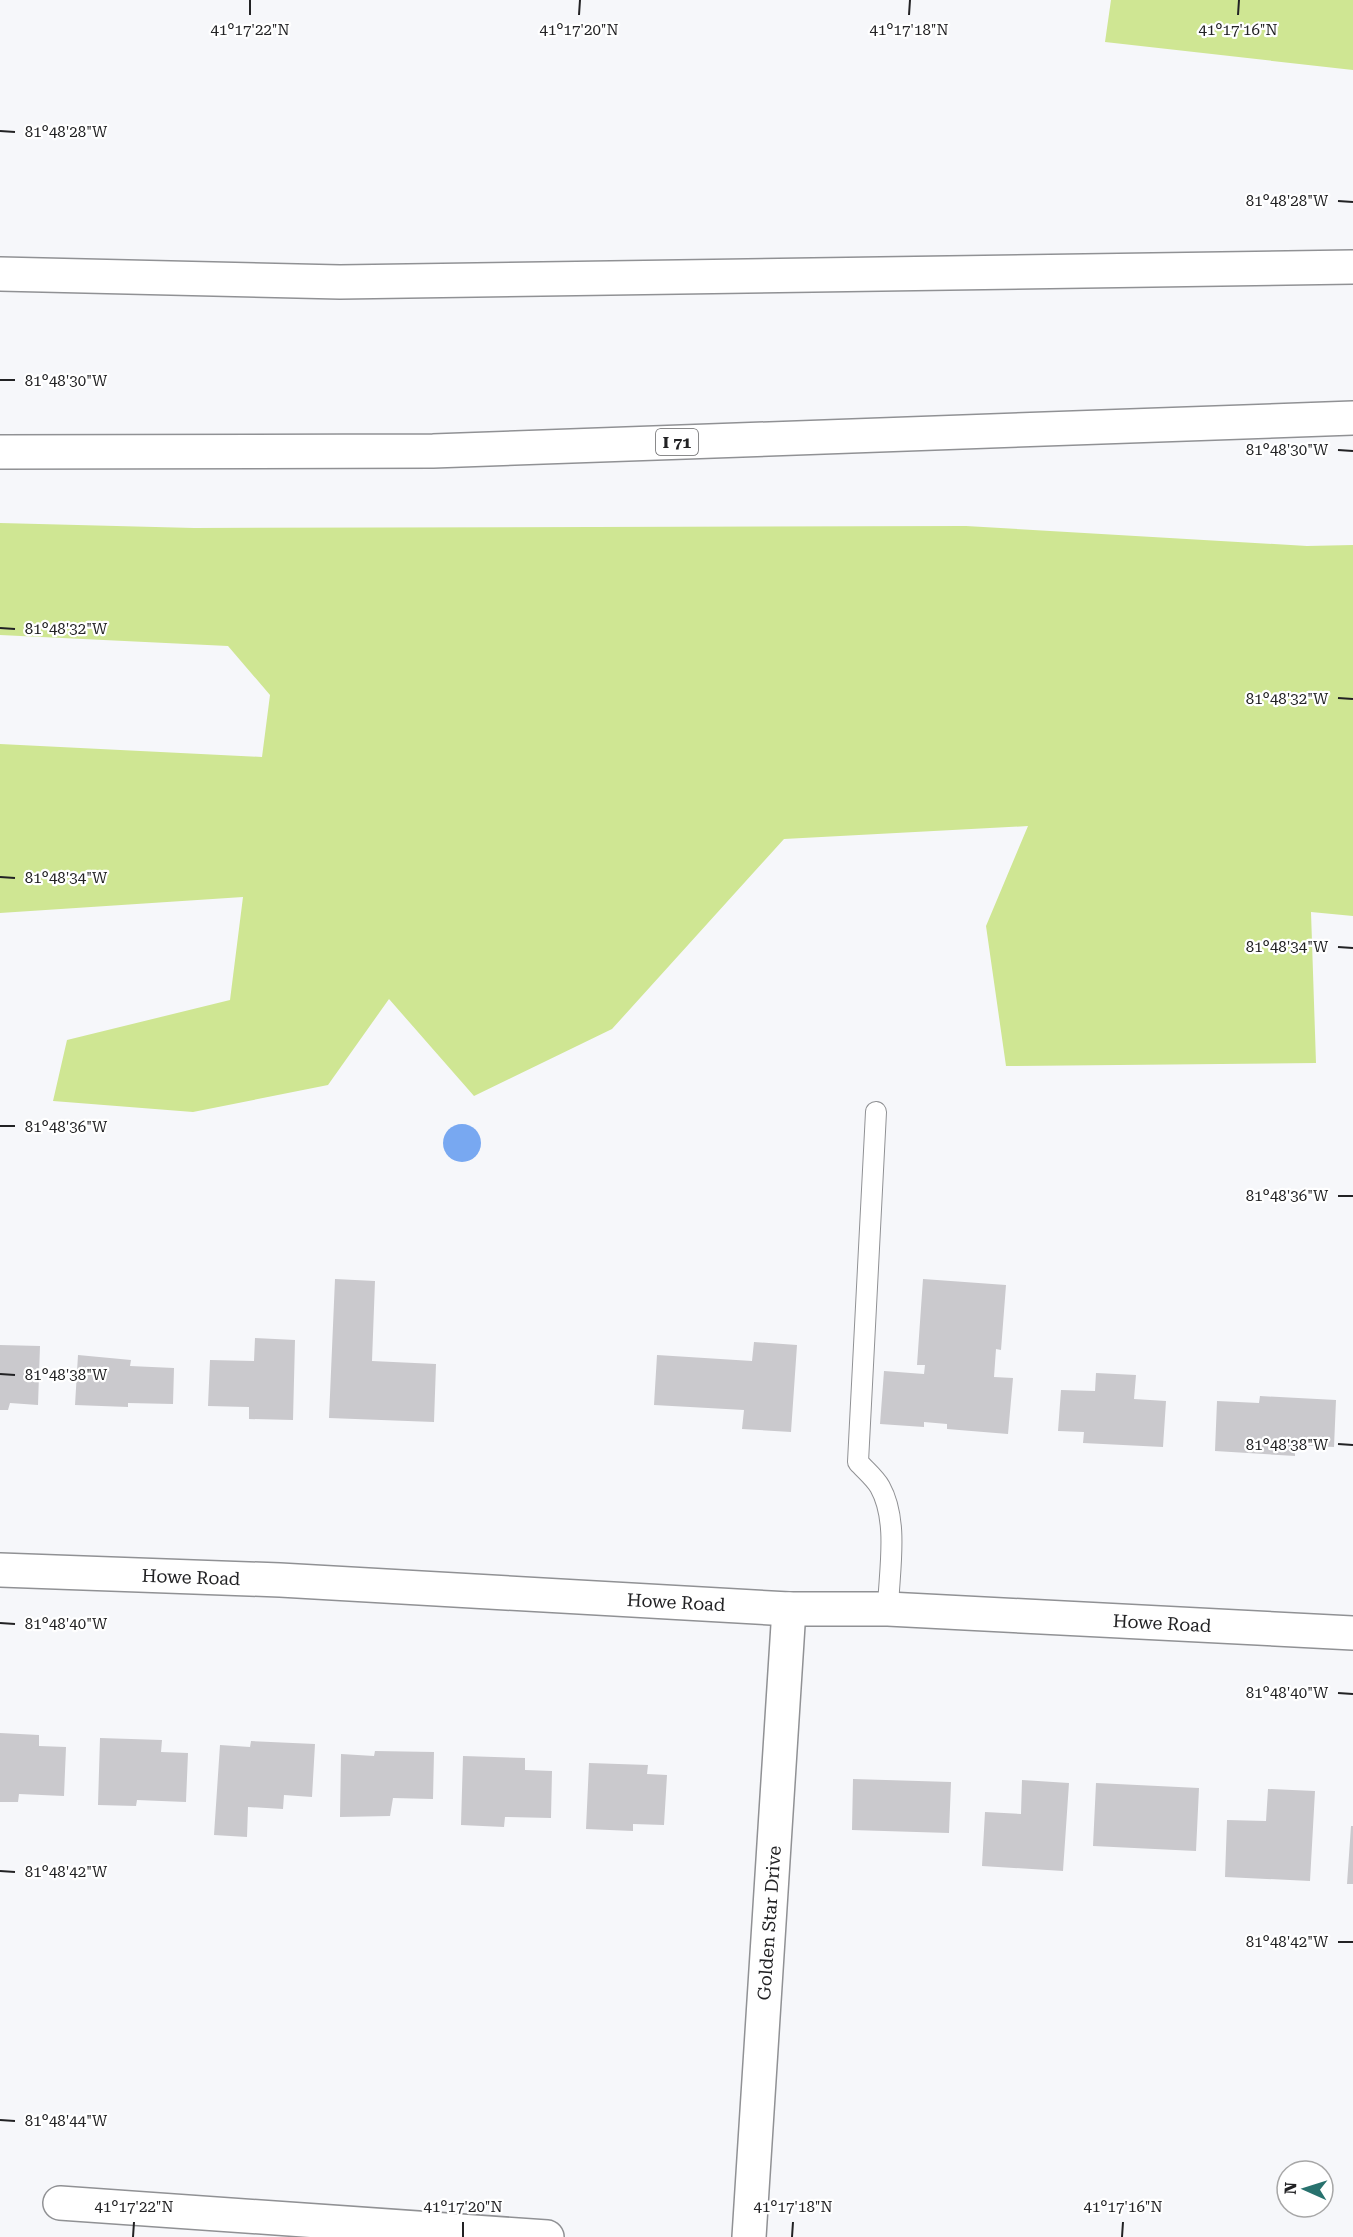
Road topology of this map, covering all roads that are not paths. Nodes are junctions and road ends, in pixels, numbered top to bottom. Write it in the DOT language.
graph roads {
  1 [pos="1353,267"];
  2 [pos="0,274"];
  3 [pos="1353,418"];
  4 [pos="0,452"];
  5 [pos="876,1112"];
  6 [pos="0,1570"];
  7 [pos="789,1609"];
  8 [pos="888,1609"];
  9 [pos="1353,1633"];
  10 [pos="60,2203"];
  11 [pos="547,2237"];
  12 [pos="749,2237"];
  1 -- 2 [label="main road"];
  3 -- 4 [label="main road, I 71"];
  5 -- 8 [label="lane"];
  6 -- 7 [label="main road, Howe Road"];
  7 -- 8 [label="main road, Howe Road"];
  7 -- 12 [label="main road, Golden Star Drive"];
  8 -- 9 [label="main road, Howe Road"];
  10 -- 11 [label="main road"];
}
